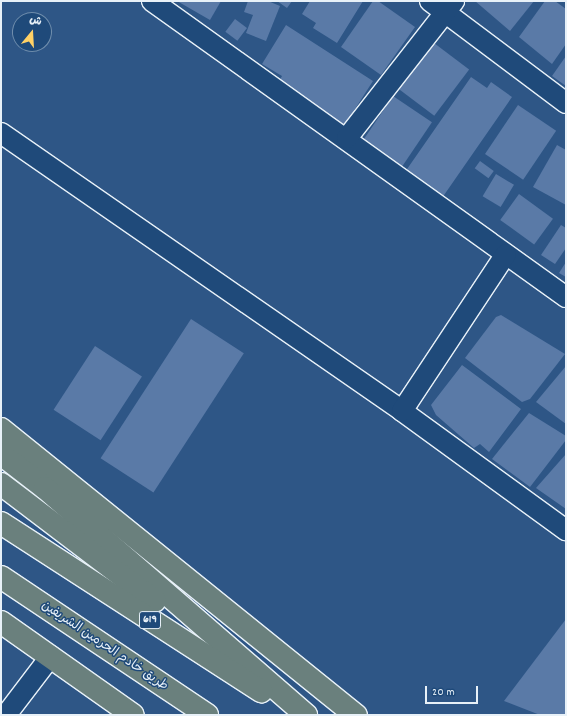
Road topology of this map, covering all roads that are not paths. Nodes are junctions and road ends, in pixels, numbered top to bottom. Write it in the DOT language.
graph roads {
  1 [pos="152,1"];
  2 [pos="443,5"];
  3 [pos="566,103"];
  4 [pos="1,133"];
  5 [pos="347,138"];
  6 [pos="506,254"];
  7 [pos="566,297"];
  8 [pos="402,411"];
  9 [pos="1,429"];
  10 [pos="1,454"];
  11 [pos="1,484"];
  12 [pos="1,523"];
  13 [pos="566,530"];
  14 [pos="1,578"];
  15 [pos="1,622"];
  16 [pos="51,656"];
  17 [pos="134,668"];
  18 [pos="6,715"];
  19 [pos="133,715"];
  20 [pos="186,715"];
  21 [pos="207,715"];
  22 [pos="300,715"];
  23 [pos="305,715"];
  24 [pos="356,715"];
  1 -- 5 [label="street"];
  2 -- 3 [label="street"];
  2 -- 5 [label="street"];
  4 -- 8 [label="street"];
  5 -- 6 [label="street"];
  6 -- 7 [label="street"];
  6 -- 8 [label="street"];
  8 -- 13 [label="street"];
  9 -- 24 [label="main road"];
  10 -- 23 [label="main road"];
  11 -- 23 [label="main road"];
  12 -- 22 [label="main road, 619"];
  14 -- 17 [label="main road, طريق خادم الحرمين الشريفين"];
  15 -- 16 [label="main road"];
  16 -- 18 [label="street"];
  16 -- 19 [label="main road"];
  17 -- 20 [label="main road"];
  17 -- 21 [label="main road, طريق خادم الحرمين الشريفين"];
}
